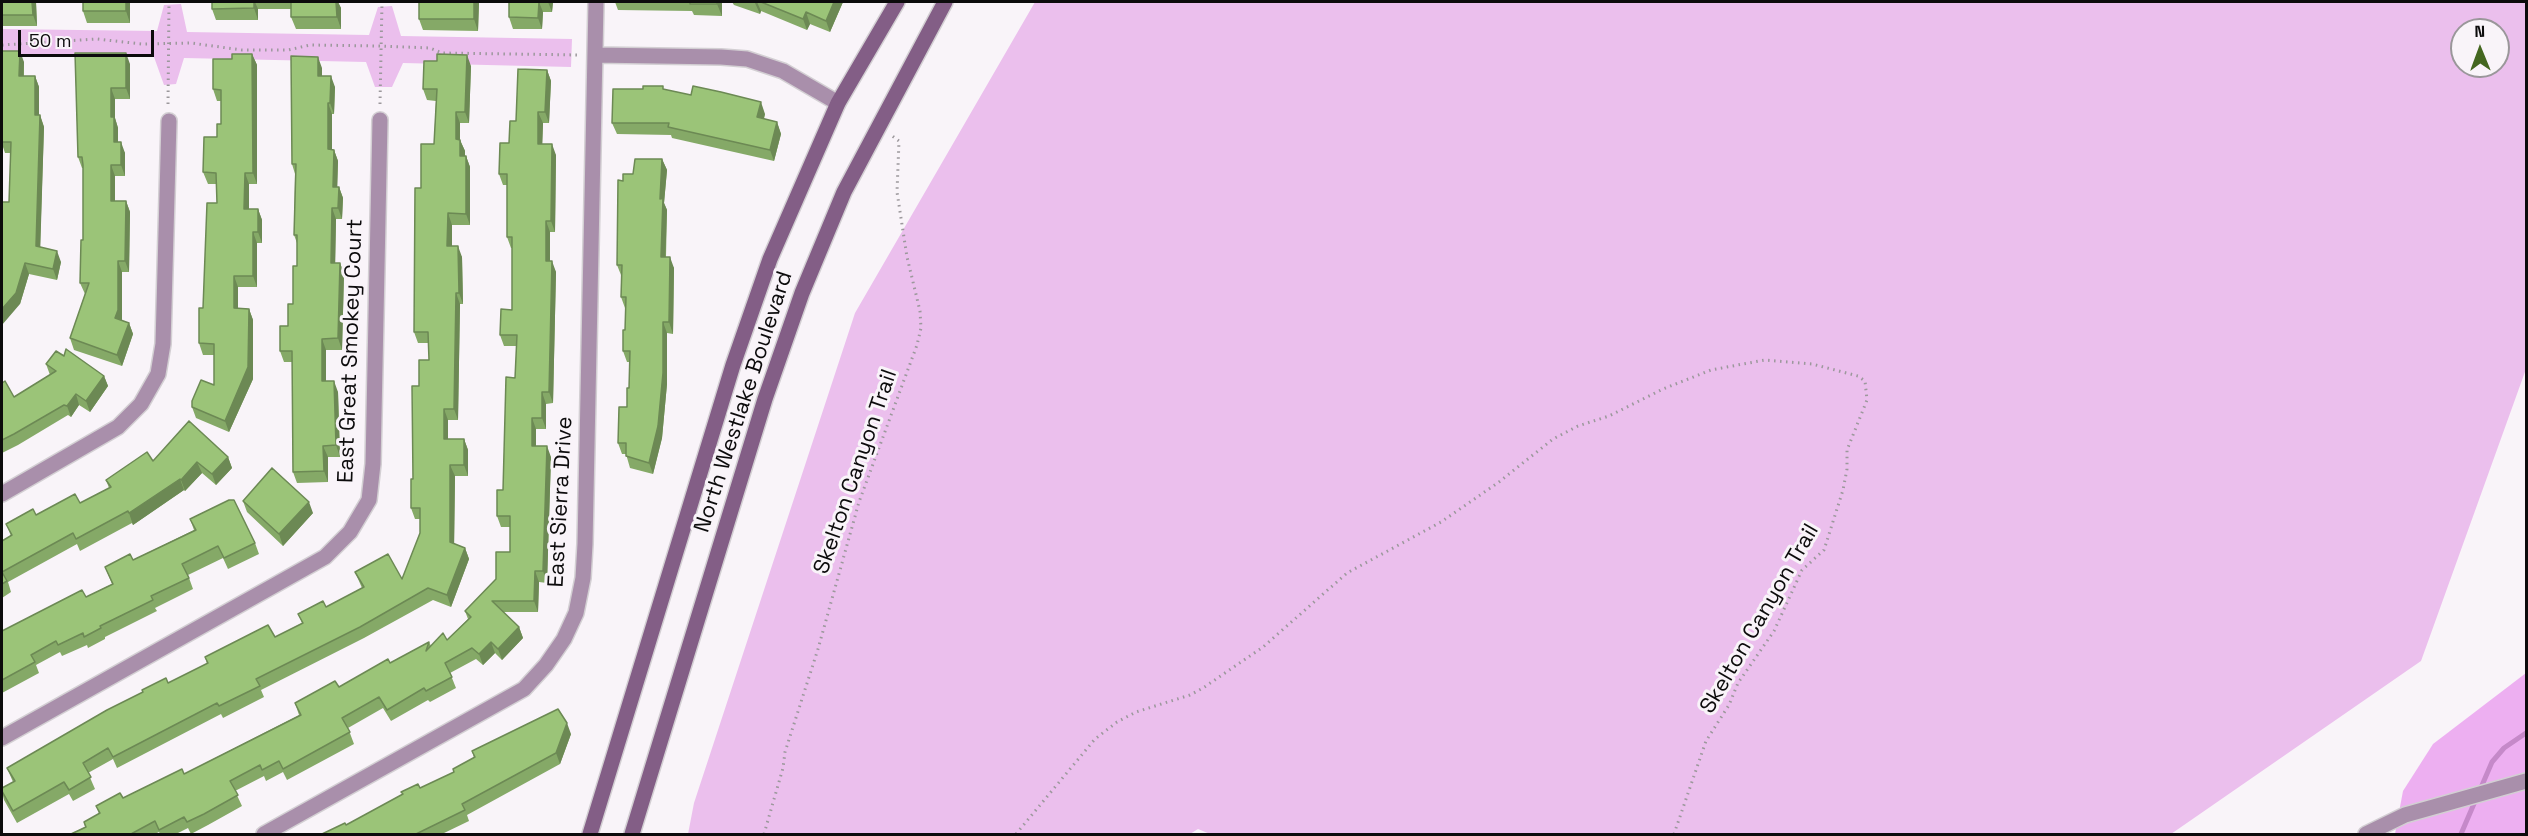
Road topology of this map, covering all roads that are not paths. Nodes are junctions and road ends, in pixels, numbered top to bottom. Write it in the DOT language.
graph roads {
  1 [pos="596,2"];
  2 [pos="897,2"];
  3 [pos="945,2"];
  4 [pos="595,55"];
  5 [pos="837,103"];
  6 [pos="380,120"];
  7 [pos="169,121"];
  8 [pos="2,494"];
  9 [pos="2,738"];
  10 [pos="2526,781"];
  11 [pos="264,834"];
  12 [pos="590,834"];
  13 [pos="632,834"];
  14 [pos="2366,834"];
  1 -- 4 [label="street, East Sierra Drive"];
  2 -- 5 [label="main road, North Westlake Boulevard"];
  3 -- 13 [label="main road, North Westlake Boulevard"];
  4 -- 5 [label="street"];
  4 -- 11 [label="street, East Sierra Drive"];
  5 -- 12 [label="main road, North Westlake Boulevard"];
  6 -- 9 [label="street, East Great Smokey Court"];
  7 -- 8 [label="street"];
  10 -- 14 [label="street"];
}
